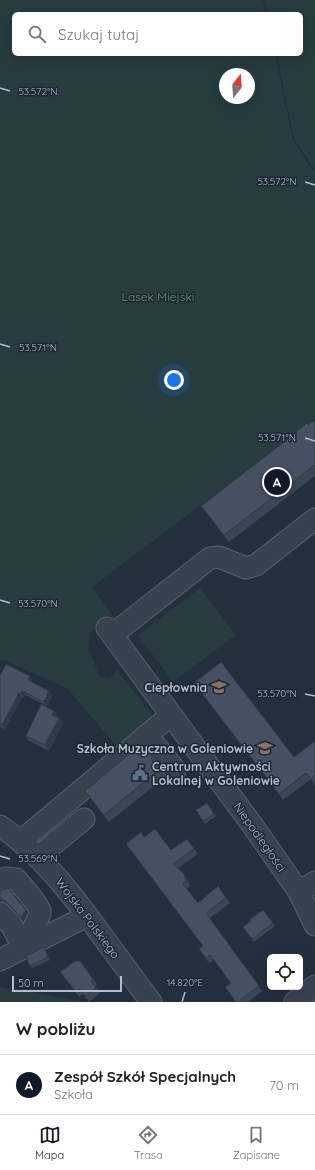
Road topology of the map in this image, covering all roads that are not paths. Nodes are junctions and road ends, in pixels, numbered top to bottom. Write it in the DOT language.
graph roads {
  1 [pos="315,520"];
  2 [pos="171,715"];
  3 [pos="147,735"];
  4 [pos="175,770"];
  5 [pos="84,819"];
  6 [pos="0,826"];
  7 [pos="21,841"];
  8 [pos="38,857"];
  9 [pos="307,887"];
  10 [pos="14,904"];
  11 [pos="87,916"];
  12 [pos="315,925"];
  13 [pos="30,945"];
  14 [pos="0,960"];
  15 [pos="315,986"];
  16 [pos="151,1002"];
  17 [pos="295,1002"];
  1 -- 2 [label="street, Niepodległości"];
  2 -- 3 [label="street"];
  2 -- 9 [label="street, Niepodległości"];
  3 -- 4 [label="street"];
  3 -- 7 [label="street"];
  5 -- 8 [label="street"];
  6 -- 7 [label="street, Wojska Polskiego"];
  7 -- 8 [label="street, Wojska Polskiego"];
  8 -- 11 [label="street, Wojska Polskiego"];
  9 -- 12 [label="street, Niepodległości"];
  10 -- 13 [label="street"];
  10 -- 13 [label="street"];
  11 -- 13 [label="street"];
  11 -- 16 [label="street, Wojska Polskiego"];
  13 -- 14 [label="street"];
  15 -- 17 [label="street"];
}
